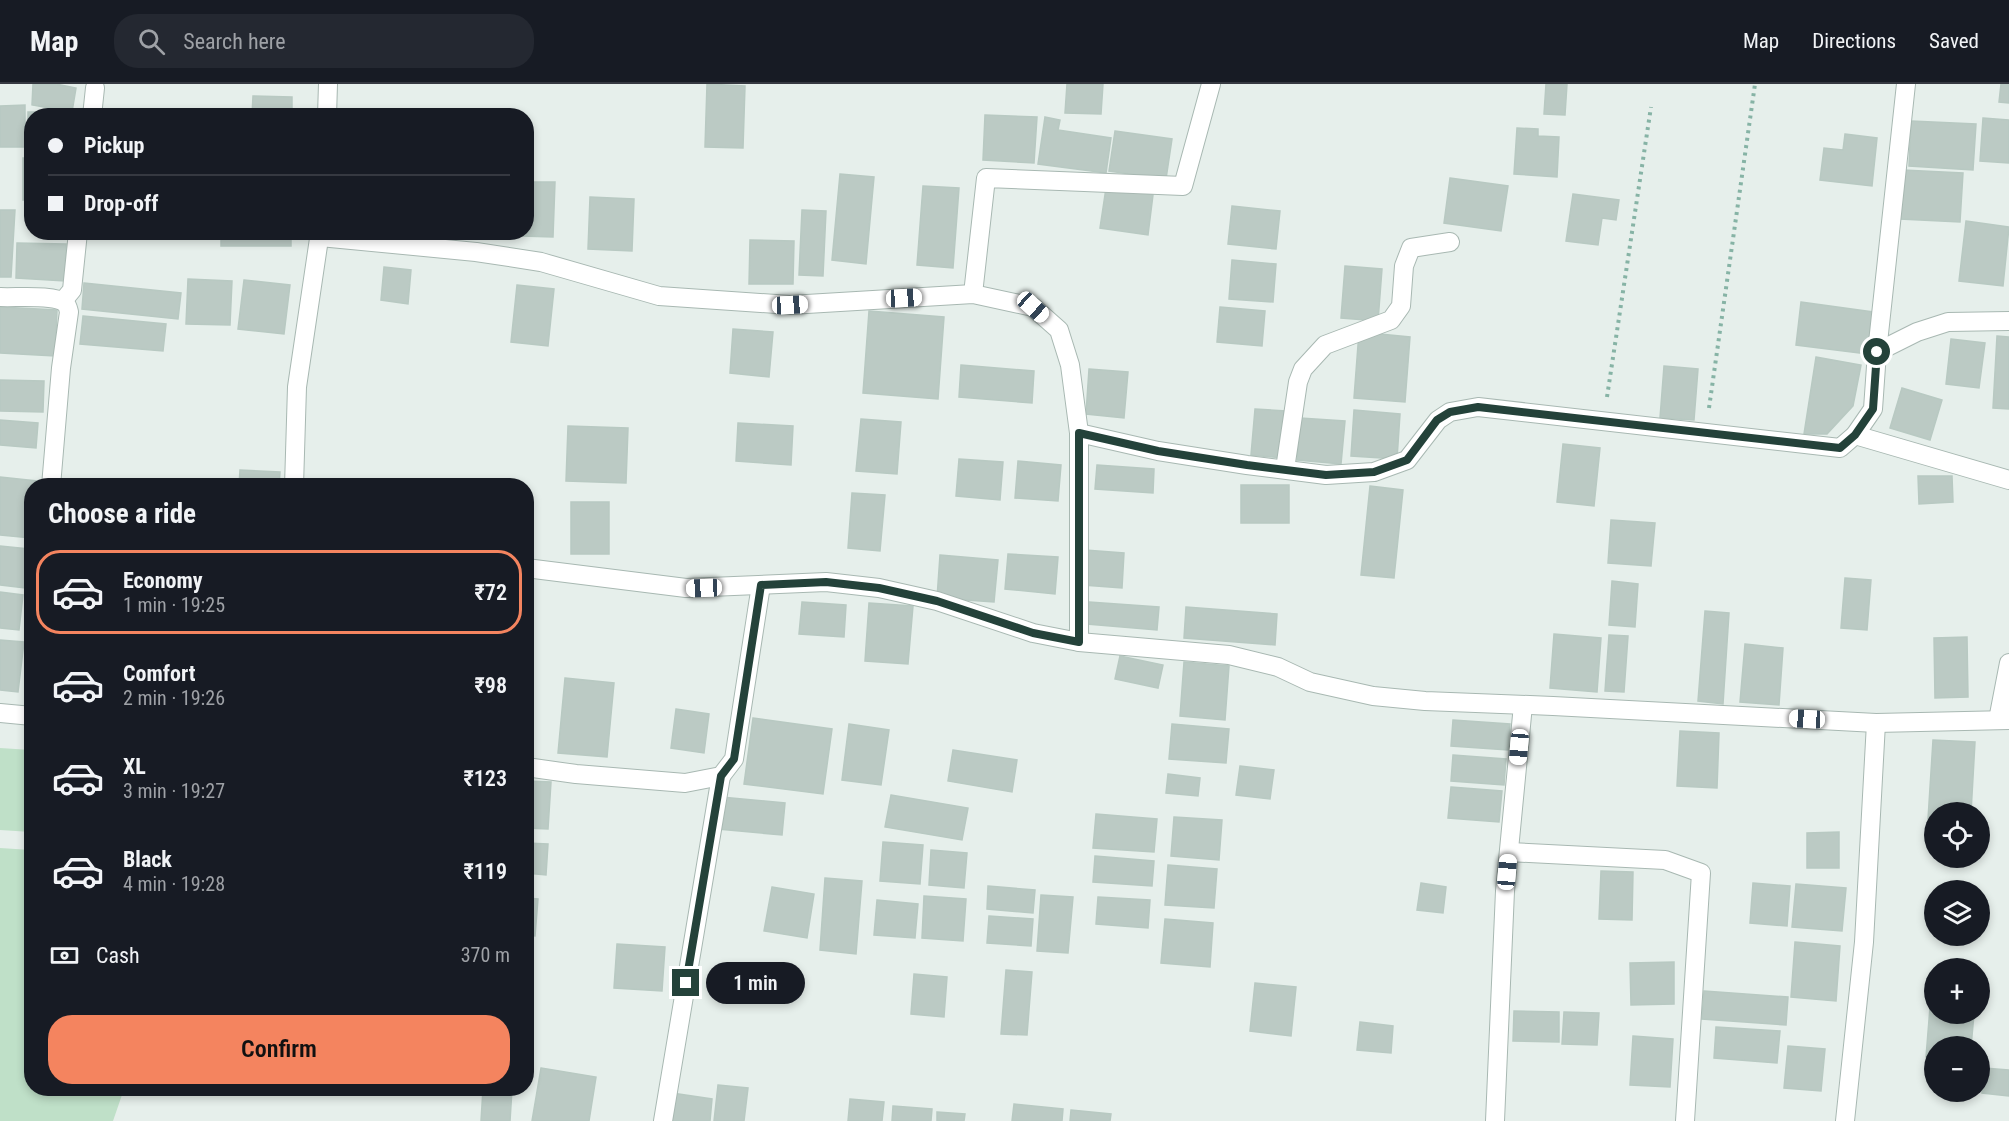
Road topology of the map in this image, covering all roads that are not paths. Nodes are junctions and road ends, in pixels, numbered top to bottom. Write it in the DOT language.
graph roads {
  1 [pos="328,84"];
  2 [pos="1211,84"];
  3 [pos="1906,84"];
  4 [pos="95,88"];
  5 [pos="93,108"];
  6 [pos="327,108"];
  7 [pos="77,240"];
  8 [pos="319,240"];
  9 [pos="366,240"];
  10 [pos="1450,242"];
  11 [pos="973,294"];
  12 [pos="0,297"];
  13 [pos="63,301"];
  14 [pos="2009,321"];
  15 [pos="1877,352"];
  16 [pos="1079,433"];
  17 [pos="1855,435"];
  18 [pos="1285,469"];
  19 [pos="52,478"];
  20 [pos="294,478"];
  21 [pos="2009,480"];
  22 [pos="534,569"];
  23 [pos="761,585"];
  24 [pos="1079,642"];
  25 [pos="2009,663"];
  26 [pos="1523,705"];
  27 [pos="0,713"];
  28 [pos="24,715"];
  29 [pos="2003,720"];
  30 [pos="1876,723"];
  31 [pos="534,768"];
  32 [pos="721,776"];
  33 [pos="1509,852"];
  34 [pos="663,1121"];
  35 [pos="1495,1121"];
  36 [pos="1685,1121"];
  37 [pos="1845,1121"];
  1 -- 6 [label="street"];
  2 -- 11 [label="street"];
  3 -- 15 [label="street"];
  4 -- 5 [label="street"];
  7 -- 13 [label="street"];
  8 -- 20 [label="street"];
  9 -- 11 [label="street"];
  10 -- 18 [label="street"];
  11 -- 16 [label="street"];
  12 -- 13 [label="street"];
  13 -- 19 [label="street"];
  14 -- 15 [label="street"];
  15 -- 17 [label="street"];
  16 -- 18 [label="street"];
  16 -- 24 [label="street"];
  17 -- 18 [label="street"];
  17 -- 21 [label="street"];
  22 -- 23 [label="street"];
  23 -- 24 [label="street"];
  23 -- 32 [label="street"];
  24 -- 26 [label="street"];
  25 -- 29 [label="street"];
  26 -- 30 [label="street"];
  26 -- 33 [label="street"];
  27 -- 28 [label="street"];
  29 -- 30 [label="street"];
  30 -- 37 [label="street"];
  31 -- 32 [label="street"];
  32 -- 34 [label="street"];
  33 -- 35 [label="street"];
  33 -- 36 [label="street"];
}
